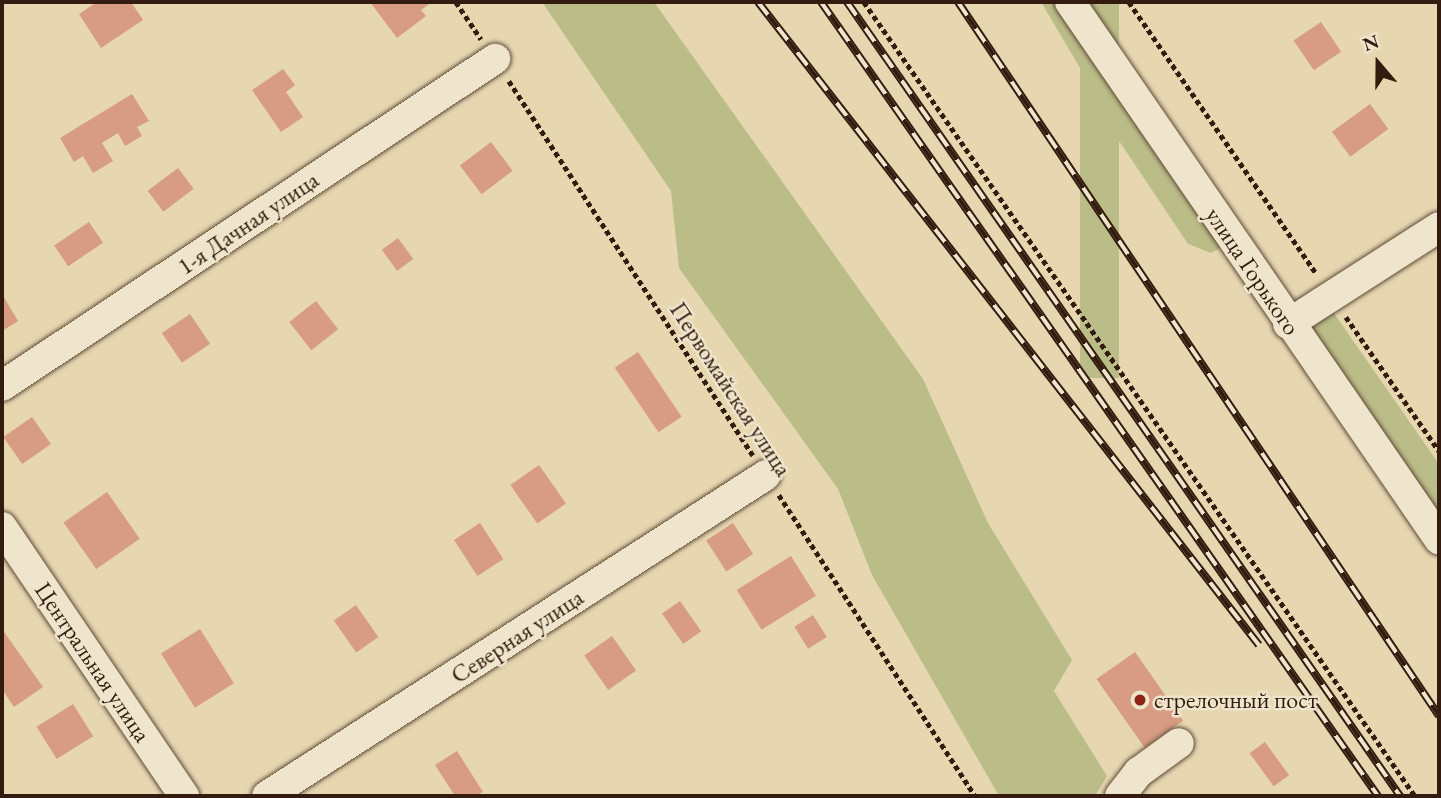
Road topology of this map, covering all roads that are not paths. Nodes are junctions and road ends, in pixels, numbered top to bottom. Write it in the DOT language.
graph roads {
  1 [pos="1070,2"];
  2 [pos="495,59"];
  3 [pos="1439,227"];
  4 [pos="1288,324"];
  5 [pos="2,386"];
  6 [pos="766,475"];
  7 [pos="2,527"];
  8 [pos="1439,539"];
  9 [pos="1179,743"];
  10 [pos="184,796"];
  11 [pos="267,796"];
  12 [pos="1120,796"];
  1 -- 4 [label="street, улица Горького"];
  2 -- 5 [label="street, 1-я Дачная улица"];
  3 -- 4 [label="street"];
  4 -- 8 [label="street, улица Горького"];
  6 -- 11 [label="street, Северная улица"];
  7 -- 10 [label="street, Центральная улица"];
  9 -- 12 [label="street"];
}
